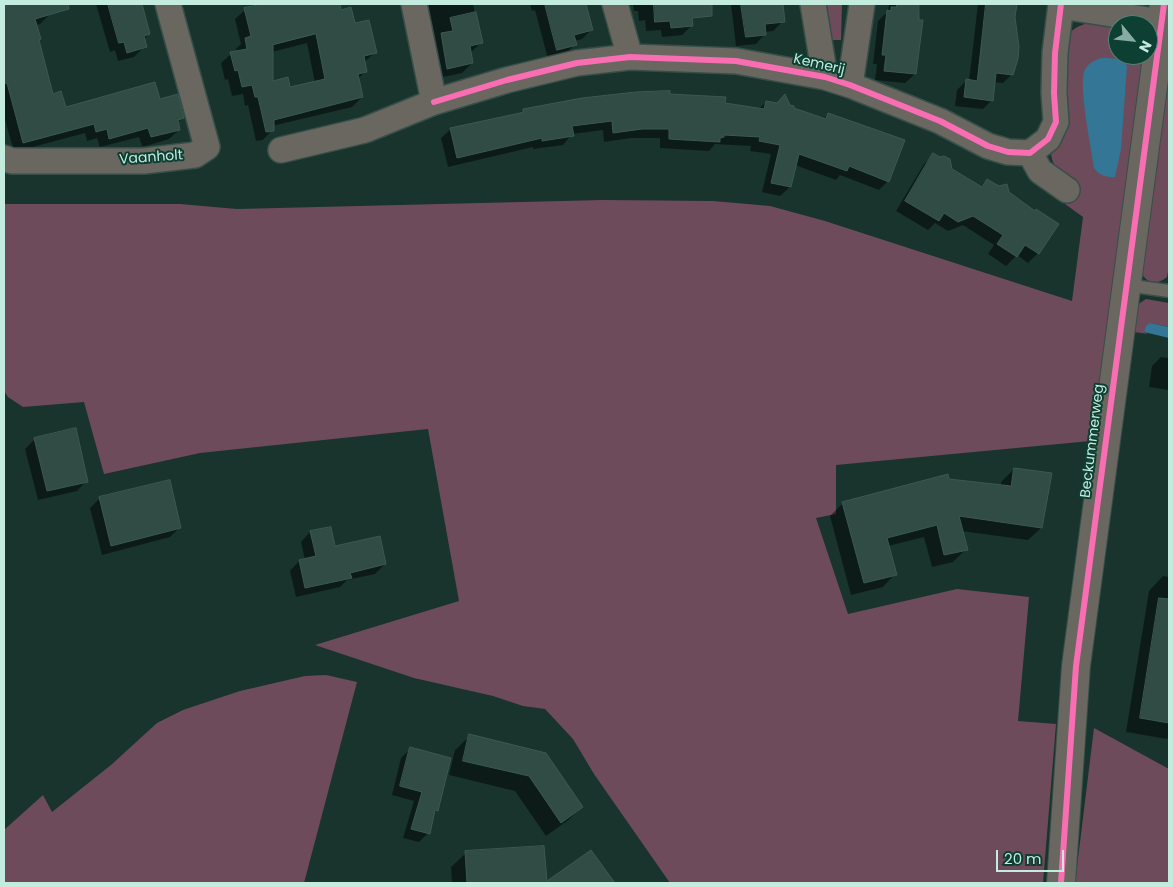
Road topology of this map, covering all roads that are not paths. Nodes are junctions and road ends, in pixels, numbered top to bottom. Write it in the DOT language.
graph roads {
  1 [pos="168,4"];
  2 [pos="414,4"];
  3 [pos="615,4"];
  4 [pos="813,4"];
  5 [pos="862,4"];
  6 [pos="1061,5"];
  7 [pos="1165,16"];
  8 [pos="630,57"];
  9 [pos="825,77"];
  10 [pos="850,85"];
  11 [pos="434,102"];
  12 [pos="281,150"];
  13 [pos="1030,153"];
  14 [pos="4,158"];
  15 [pos="1067,190"];
  16 [pos="1126,285"];
  17 [pos="1169,291"];
  18 [pos="1061,883"];
  1 -- 14 [label="street, Vaanholt"];
  2 -- 11 [label="street"];
  3 -- 8 [label="street"];
  4 -- 9 [label="street"];
  5 -- 10 [label="street"];
  6 -- 7 [label="street"];
  6 -- 13 [label="street"];
  7 -- 16 [label="street, Beckummerweg"];
  8 -- 9 [label="street, Kemerij"];
  8 -- 11 [label="street, Kemerij"];
  9 -- 10 [label="street, Kemerij"];
  10 -- 13 [label="street, Kemerij"];
  11 -- 12 [label="street"];
  13 -- 15 [label="street"];
  16 -- 17 [label="lane"];
  16 -- 18 [label="street, Beckummerweg"];
}
